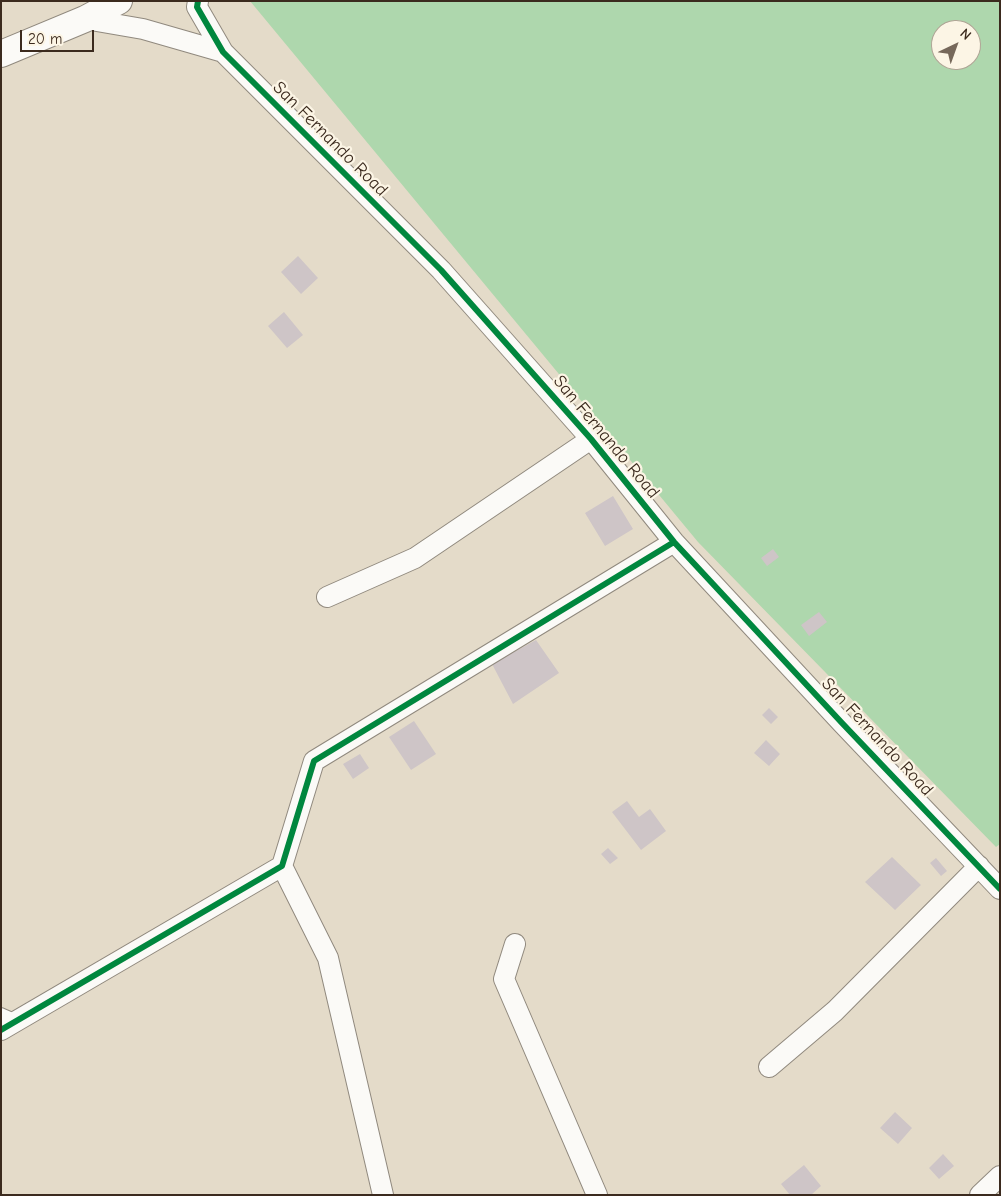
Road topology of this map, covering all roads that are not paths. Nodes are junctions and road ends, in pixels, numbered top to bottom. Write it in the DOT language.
graph roads {
  1 [pos="119,1"];
  2 [pos="198,1"];
  3 [pos="85,19"];
  4 [pos="223,52"];
  5 [pos="1,54"];
  6 [pos="591,439"];
  7 [pos="674,542"];
  8 [pos="327,597"];
  9 [pos="282,866"];
  10 [pos="979,866"];
  11 [pos="1000,889"];
  12 [pos="515,944"];
  13 [pos="7,1021"];
  14 [pos="768,1067"];
  15 [pos="1000,1176"];
  16 [pos="383,1195"];
  17 [pos="597,1195"];
  18 [pos="980,1195"];
  1 -- 3 [label="street"];
  2 -- 4 [label="street, San Fernando Road"];
  3 -- 4 [label="street"];
  3 -- 5 [label="street"];
  4 -- 6 [label="street, San Fernando Road"];
  6 -- 7 [label="street, San Fernando Road"];
  6 -- 8 [label="street"];
  7 -- 9 [label="street"];
  7 -- 10 [label="street, San Fernando Road"];
  9 -- 13 [label="street"];
  9 -- 16 [label="street"];
  10 -- 11 [label="street, San Fernando Road"];
  10 -- 14 [label="street"];
  12 -- 17 [label="street"];
  15 -- 18 [label="street"];
}
